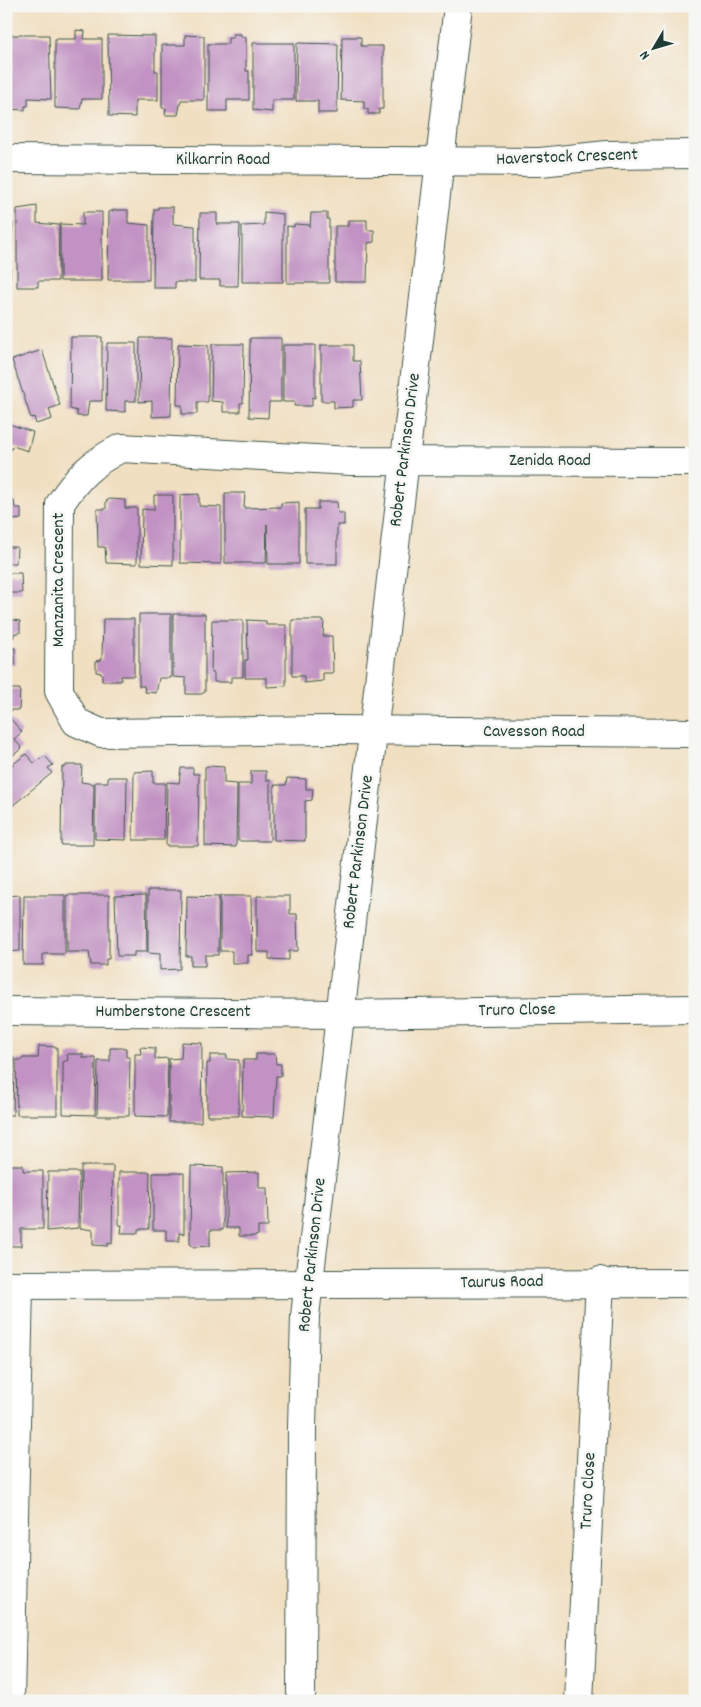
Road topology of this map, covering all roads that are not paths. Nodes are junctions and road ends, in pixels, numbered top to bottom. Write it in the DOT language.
graph roads {
  1 [pos="458,6"];
  2 [pos="695,154"];
  3 [pos="6,159"];
  4 [pos="440,162"];
  5 [pos="405,461"];
  6 [pos="695,462"];
  7 [pos="373,730"];
  8 [pos="695,733"];
  9 [pos="695,1009"];
  10 [pos="6,1011"];
  11 [pos="340,1014"];
  12 [pos="600,1281"];
  13 [pos="309,1282"];
  14 [pos="695,1283"];
  15 [pos="12,1285"];
  16 [pos="10,1701"];
  17 [pos="301,1701"];
  18 [pos="579,1701"];
  1 -- 4 [label="street, Robert Parkinson Drive"];
  2 -- 4 [label="street, Haverstock Crescent"];
  3 -- 4 [label="street, Kilkarrin Road"];
  4 -- 5 [label="street, Robert Parkinson Drive"];
  5 -- 6 [label="street, Zenida Road"];
  5 -- 7 [label="street, Robert Parkinson Drive"];
  5 -- 7 [label="street, Manzanita Crescent"];
  7 -- 8 [label="street, Cavesson Road"];
  7 -- 11 [label="street, Robert Parkinson Drive"];
  9 -- 11 [label="street, Truro Close"];
  10 -- 11 [label="street, Humberstone Crescent"];
  11 -- 13 [label="street, Robert Parkinson Drive"];
  12 -- 13 [label="street, Taurus Road"];
  12 -- 14 [label="street, Taurus Road"];
  12 -- 18 [label="street, Truro Close"];
  13 -- 15 [label="street"];
  13 -- 17 [label="street, Robert Parkinson Drive"];
  15 -- 16 [label="street"];
}
